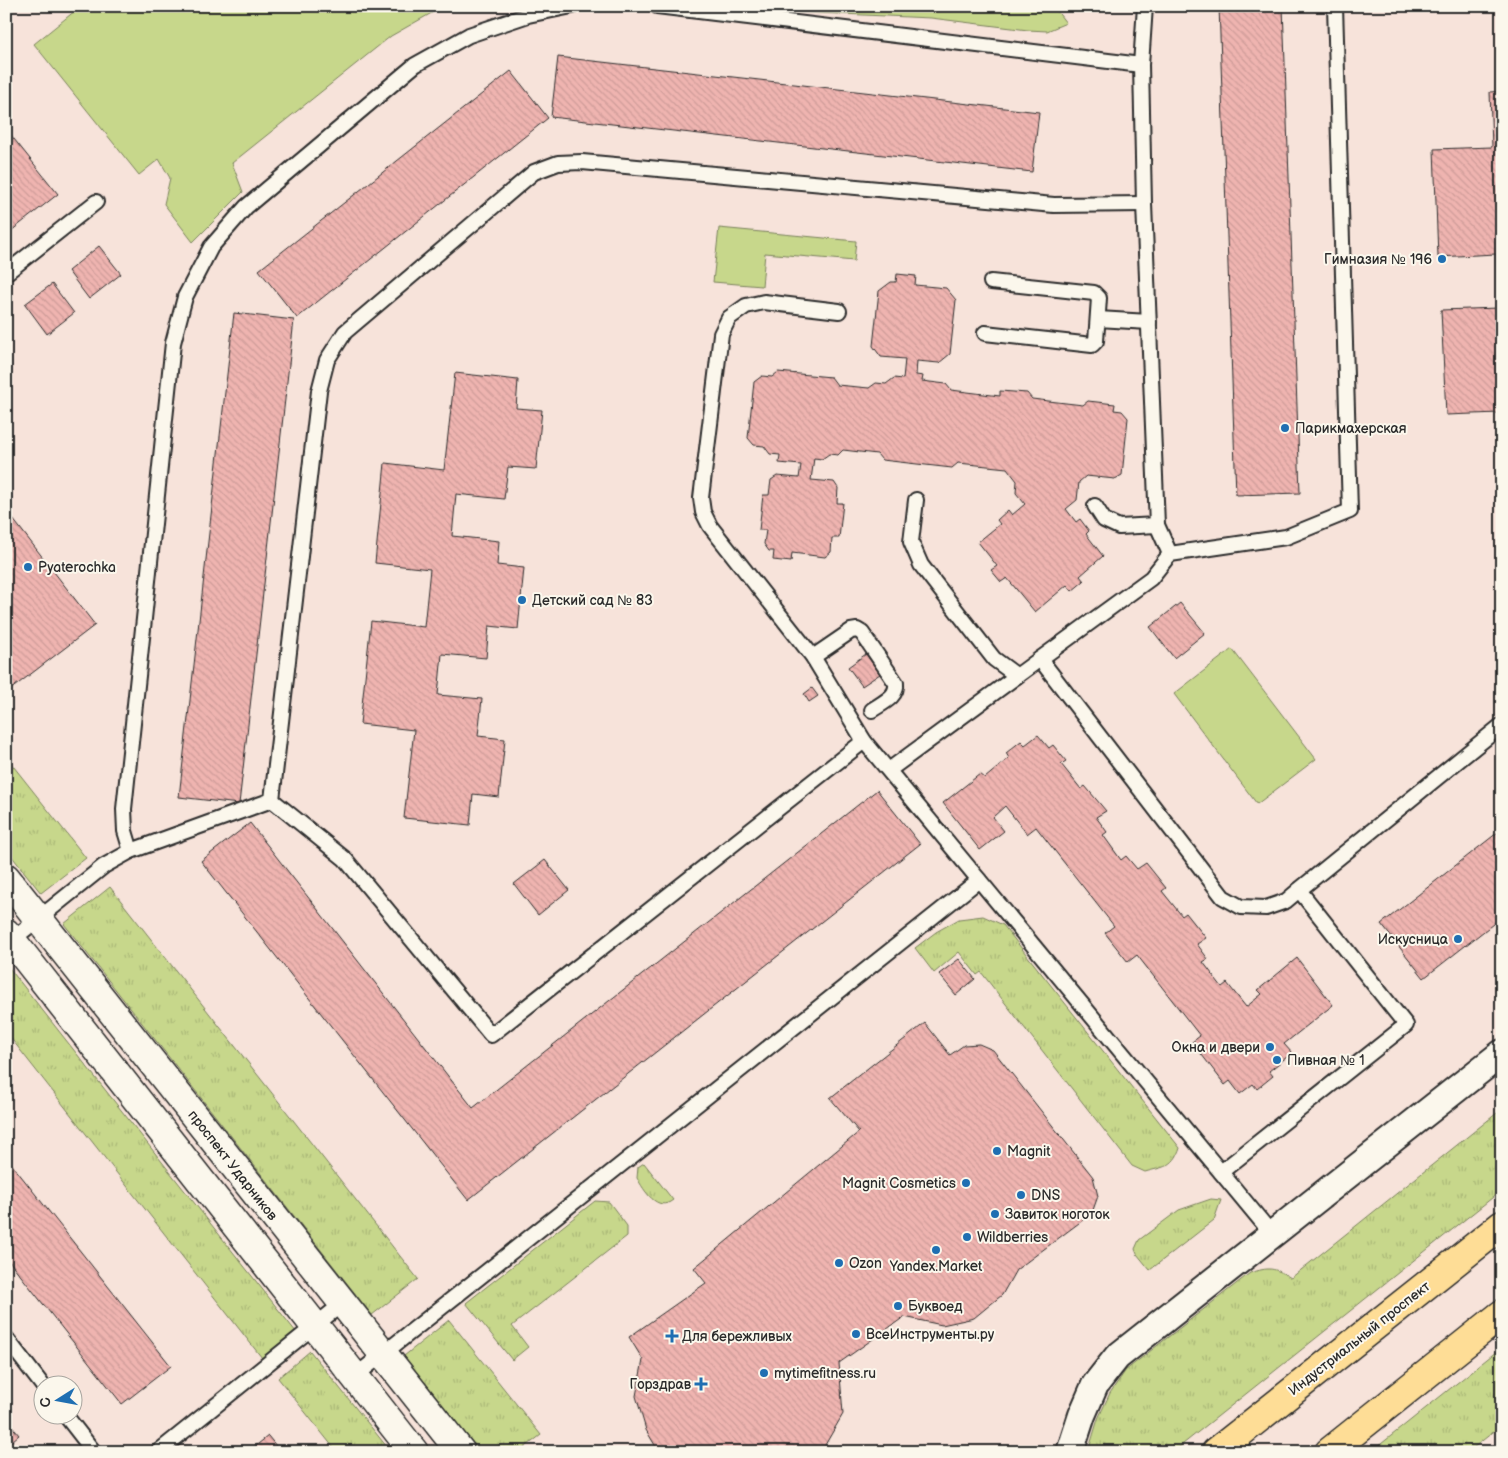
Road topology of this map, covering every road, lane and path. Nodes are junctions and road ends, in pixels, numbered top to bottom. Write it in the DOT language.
graph roads {
  1 [pos="572,6"];
  2 [pos="657,6"];
  3 [pos="1145,6"];
  4 [pos="1335,6"];
  5 [pos="1141,65"];
  6 [pos="96,202"];
  7 [pos="1144,204"];
  8 [pos="6,273"];
  9 [pos="991,282"];
  10 [pos="840,311"];
  11 [pos="1098,319"];
  12 [pos="1149,322"];
  13 [pos="985,333"];
  14 [pos="916,500"];
  15 [pos="1095,506"];
  16 [pos="1157,525"];
  17 [pos="1170,554"];
  18 [pos="813,657"];
  19 [pos="1040,659"];
  20 [pos="1017,676"];
  21 [pos="872,710"];
  22 [pos="1502,725"];
  23 [pos="864,741"];
  24 [pos="889,770"];
  25 [pos="272,800"];
  26 [pos="132,851"];
  27 [pos="6,878"];
  28 [pos="979,880"];
  29 [pos="1299,890"];
  30 [pos="38,918"];
  31 [pos="9,936"];
  32 [pos="1502,1053"];
  33 [pos="1221,1172"];
  34 [pos="1502,1225"];
  35 [pos="1272,1234"];
  36 [pos="343,1303"];
  37 [pos="1502,1314"];
  38 [pos="315,1326"];
  39 [pos="6,1338"];
  40 [pos="383,1353"];
  41 [pos="35,1376"];
  42 [pos="354,1376"];
  43 [pos="74,1426"];
  44 [pos="94,1452"];
  45 [pos="158,1452"];
  46 [pos="414,1452"];
  47 [pos="461,1452"];
  48 [pos="1070,1452"];
  49 [pos="1216,1452"];
  50 [pos="1329,1452"];
  1 -- 26 [label="lane"];
  2 -- 5 [label="lane"];
  3 -- 5 [label="lane"];
  4 -- 17 [label="lane"];
  5 -- 7 [label="lane"];
  6 -- 8 [label="lane"];
  7 -- 12 [label="lane"];
  7 -- 25 [label="lane"];
  9 -- 11 [label="lane"];
  10 -- 18 [label="lane"];
  11 -- 12 [label="lane"];
  11 -- 13 [label="lane"];
  12 -- 16 [label="lane"];
  14 -- 20 [label="lane"];
  15 -- 16 [label="lane"];
  16 -- 17 [label="lane"];
  17 -- 19 [label="lane"];
  18 -- 21 [label="lane"];
  18 -- 23 [label="lane"];
  19 -- 20 [label="lane"];
  19 -- 29 [label="lane"];
  20 -- 24 [label="lane"];
  22 -- 29 [label="lane"];
  23 -- 24 [label="lane"];
  23 -- 25 [label="lane"];
  24 -- 28 [label="lane"];
  25 -- 26 [label="lane"];
  26 -- 30 [label="lane"];
  27 -- 30 [label="street, проспект Ударников"];
  28 -- 33 [label="lane"];
  28 -- 40 [label="lane"];
  29 -- 33 [label="lane"];
  30 -- 31 [label="lane"];
  30 -- 36 [label="street, проспект Ударников"];
  31 -- 38 [label="street"];
  32 -- 35 [label="street"];
  33 -- 35 [label="lane"];
  34 -- 49 [label="main road, Индустриальный проспект"];
  35 -- 48 [label="street"];
  36 -- 38 [label="lane"];
  36 -- 40 [label="street, проспект Ударников"];
  37 -- 50 [label="main road"];
  38 -- 42 [label="street"];
  38 -- 45 [label="lane"];
  39 -- 41 [label="lane"];
  40 -- 42 [label="lane"];
  40 -- 47 [label="street, проспект Ударников"];
  42 -- 46 [label="street"];
  43 -- 44 [label="lane"];
}
